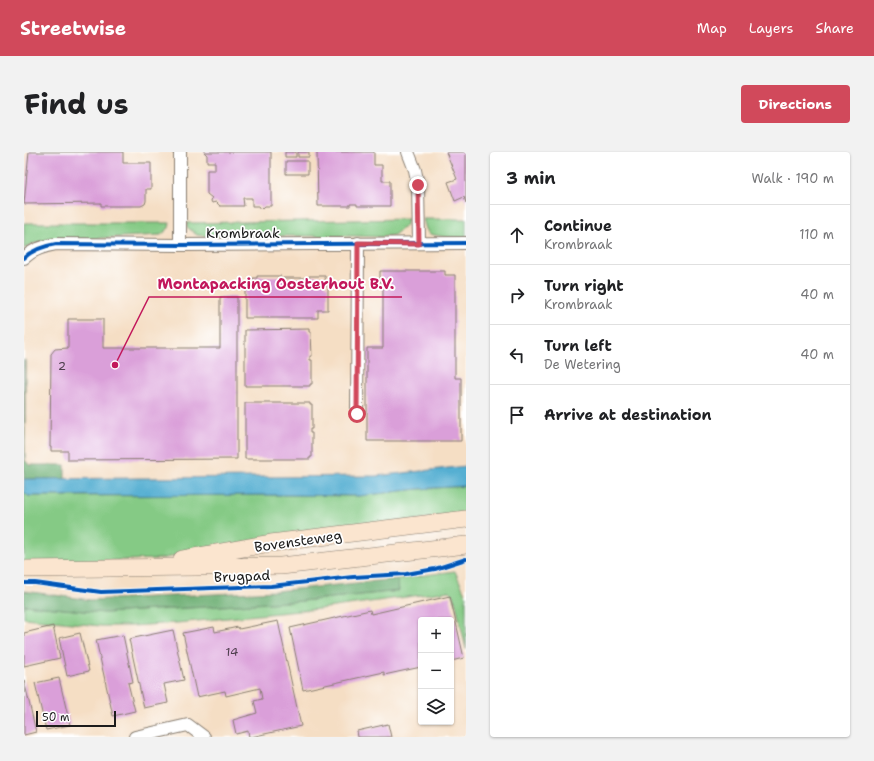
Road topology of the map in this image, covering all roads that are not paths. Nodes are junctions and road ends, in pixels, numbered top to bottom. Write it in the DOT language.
graph roads {
  1 [pos="180,152"];
  2 [pos="408,152"];
  3 [pos="358,243"];
  4 [pos="466,243"];
  5 [pos="180,244"];
  6 [pos="419,244"];
  7 [pos="24,258"];
  8 [pos="357,414"];
  9 [pos="466,519"];
  10 [pos="466,544"];
  11 [pos="130,568"];
  12 [pos="24,569"];
  13 [pos="135,737"];
  14 [pos="204,737"];
  1 -- 5 [label="street"];
  2 -- 6 [label="street"];
  3 -- 5 [label="street, Krombraak"];
  3 -- 6 [label="street, Krombraak"];
  3 -- 8 [label="street"];
  4 -- 6 [label="street, Krombraak"];
  5 -- 7 [label="street, Krombraak"];
  9 -- 11 [label="main road, Bovensteweg"];
  10 -- 11 [label="main road, Bovensteweg"];
  11 -- 12 [label="main road, Bovensteweg"];
  13 -- 14 [label="street"];
}
